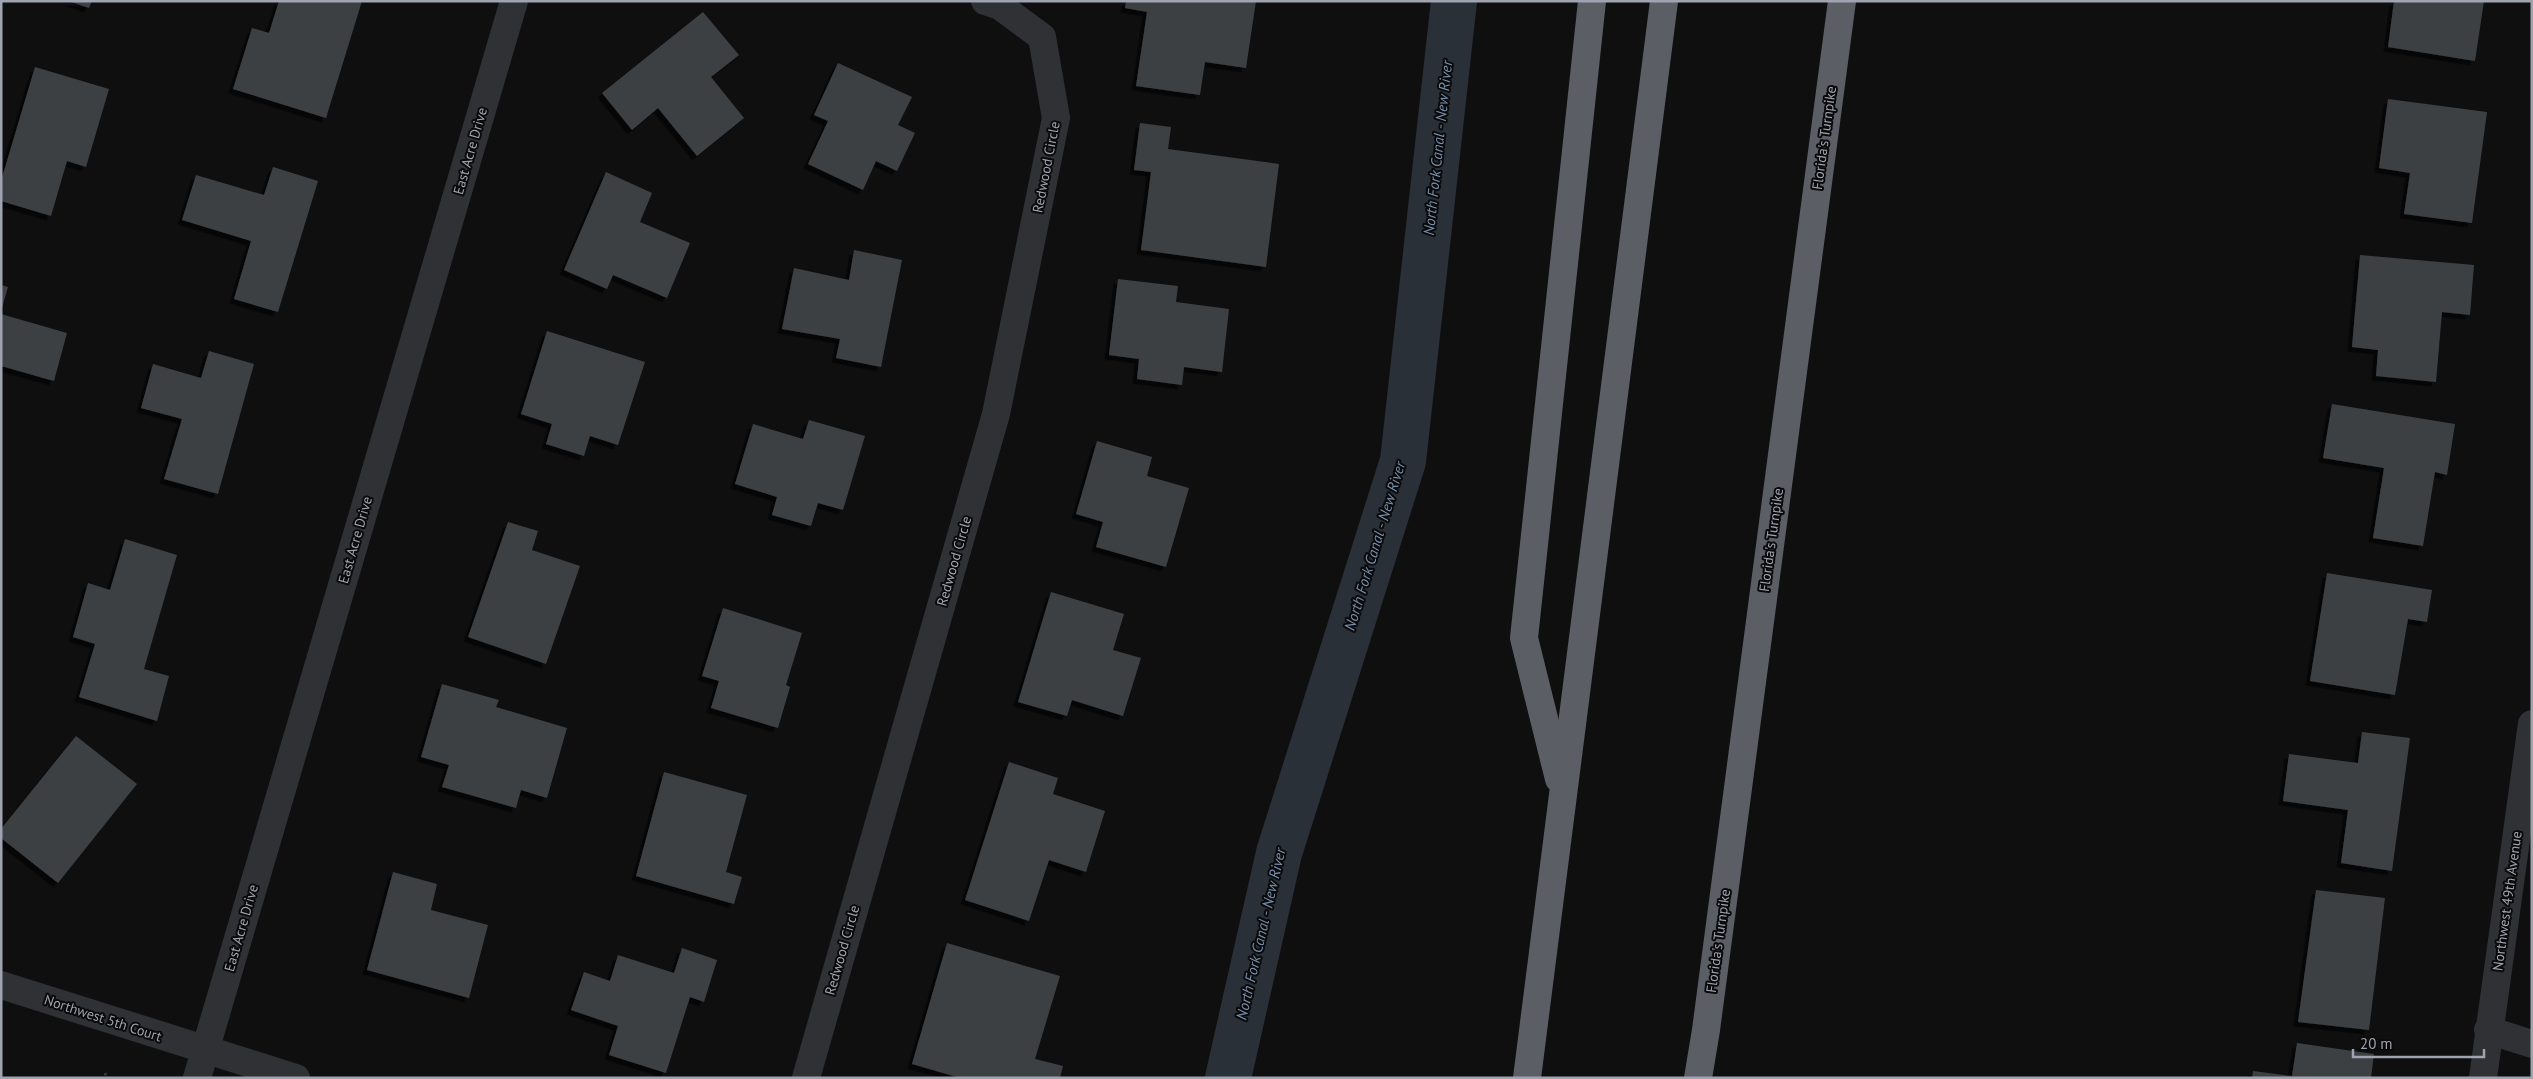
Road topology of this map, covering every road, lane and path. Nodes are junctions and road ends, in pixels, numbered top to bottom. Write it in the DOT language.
graph roads {
  1 [pos="514,1"];
  2 [pos="985,1"];
  3 [pos="1592,1"];
  4 [pos="1664,1"];
  5 [pos="1842,1"];
  6 [pos="2532,724"];
  7 [pos="1563,796"];
  8 [pos="1,985"];
  9 [pos="2488,1030"];
  10 [pos="2532,1044"];
  11 [pos="205,1051"];
  12 [pos="105,1073"];
  13 [pos="107,1078"];
  14 [pos="197,1078"];
  15 [pos="296,1078"];
  16 [pos="806,1078"];
  17 [pos="1527,1078"];
  18 [pos="1698,1078"];
  19 [pos="2482,1078"];
  1 -- 11 [label="street, East Acre Drive"];
  2 -- 16 [label="street, Redwood Circle"];
  3 -- 7 [label="highway"];
  4 -- 7 [label="highway"];
  5 -- 18 [label="highway, Florida's Turnpike"];
  6 -- 9 [label="street, Northwest 49th Avenue"];
  7 -- 17 [label="highway"];
  8 -- 11 [label="street, Northwest 5th Court"];
  9 -- 10 [label="street"];
  9 -- 19 [label="street, Northwest 49th Avenue"];
  11 -- 14 [label="street, East Acre Drive"];
  11 -- 15 [label="street"];
  12 -- 13 [label="path"];
}
